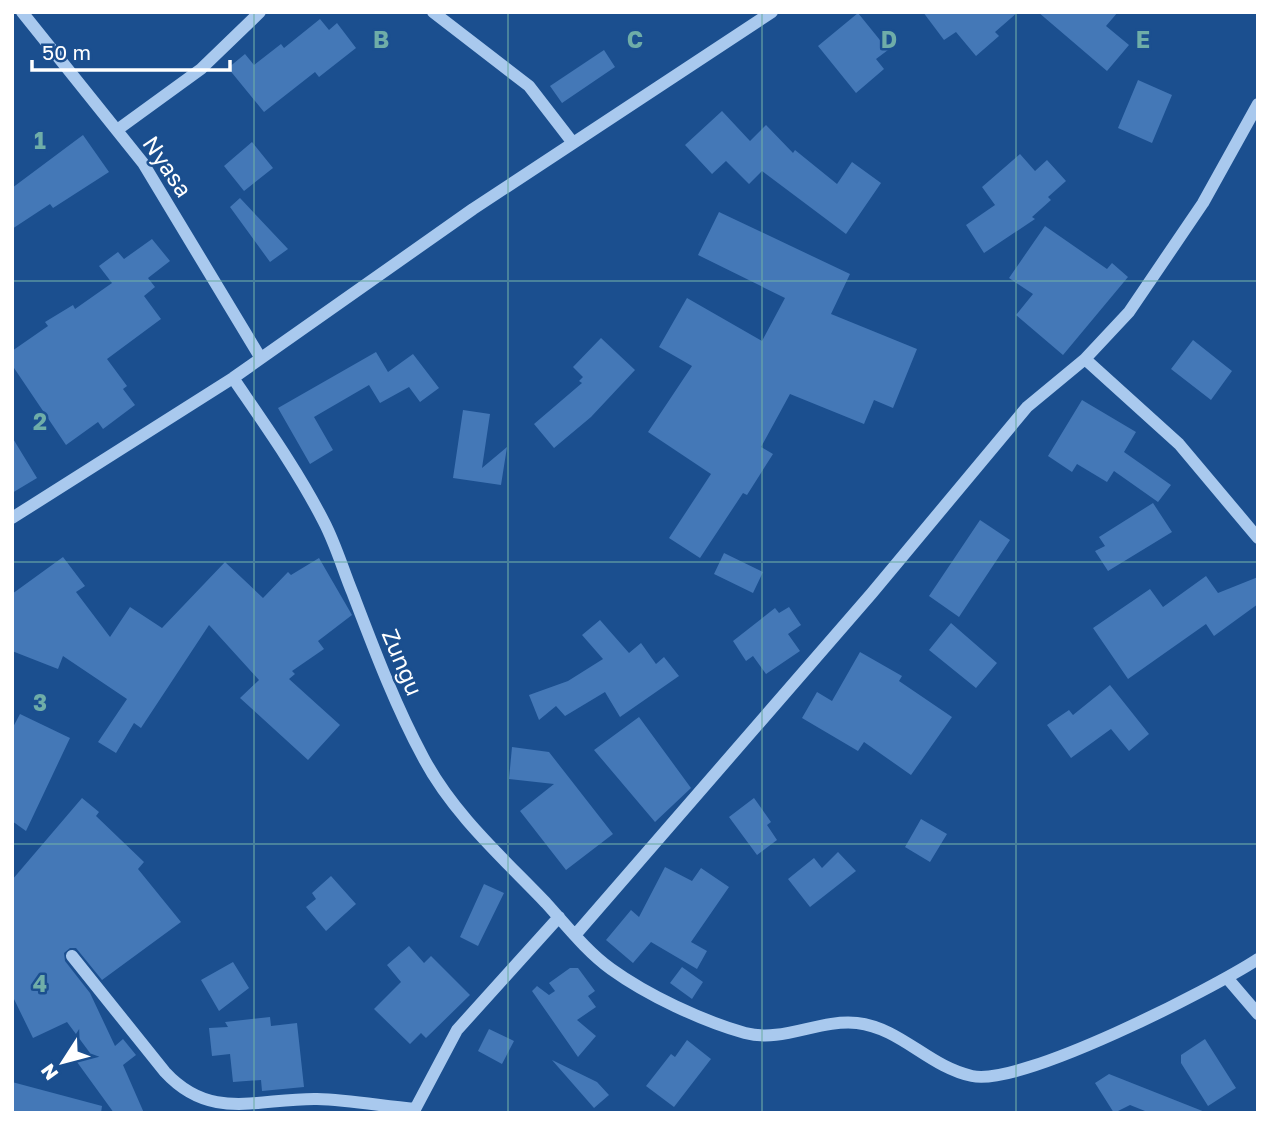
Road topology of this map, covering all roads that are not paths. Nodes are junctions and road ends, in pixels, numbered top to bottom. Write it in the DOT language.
graph roads {
  1 [pos="22,12"];
  2 [pos="260,12"];
  3 [pos="433,12"];
  4 [pos="772,12"];
  5 [pos="1258,104"];
  6 [pos="117,130"];
  7 [pos="573,143"];
  8 [pos="260,358"];
  9 [pos="1085,359"];
  10 [pos="233,378"];
  11 [pos="12,518"];
  12 [pos="1258,538"];
  13 [pos="559,917"];
  14 [pos="576,934"];
  15 [pos="72,956"];
  16 [pos="1258,959"];
  17 [pos="1228,979"];
  18 [pos="1258,1014"];
  19 [pos="414,1111"];
  1 -- 6 [label="street, Nyasa"];
  2 -- 6 [label="street"];
  3 -- 7 [label="street"];
  4 -- 7 [label="street"];
  5 -- 9 [label="street"];
  6 -- 8 [label="street, Nyasa"];
  7 -- 8 [label="street"];
  8 -- 10 [label="street"];
  9 -- 12 [label="street"];
  9 -- 14 [label="street"];
  10 -- 11 [label="street"];
  10 -- 13 [label="street, Zungu"];
  13 -- 14 [label="street, Zungu"];
  13 -- 19 [label="street"];
  14 -- 17 [label="street, Zungu"];
  15 -- 19 [label="street"];
  16 -- 17 [label="street, Zungu"];
  17 -- 18 [label="street"];
}
